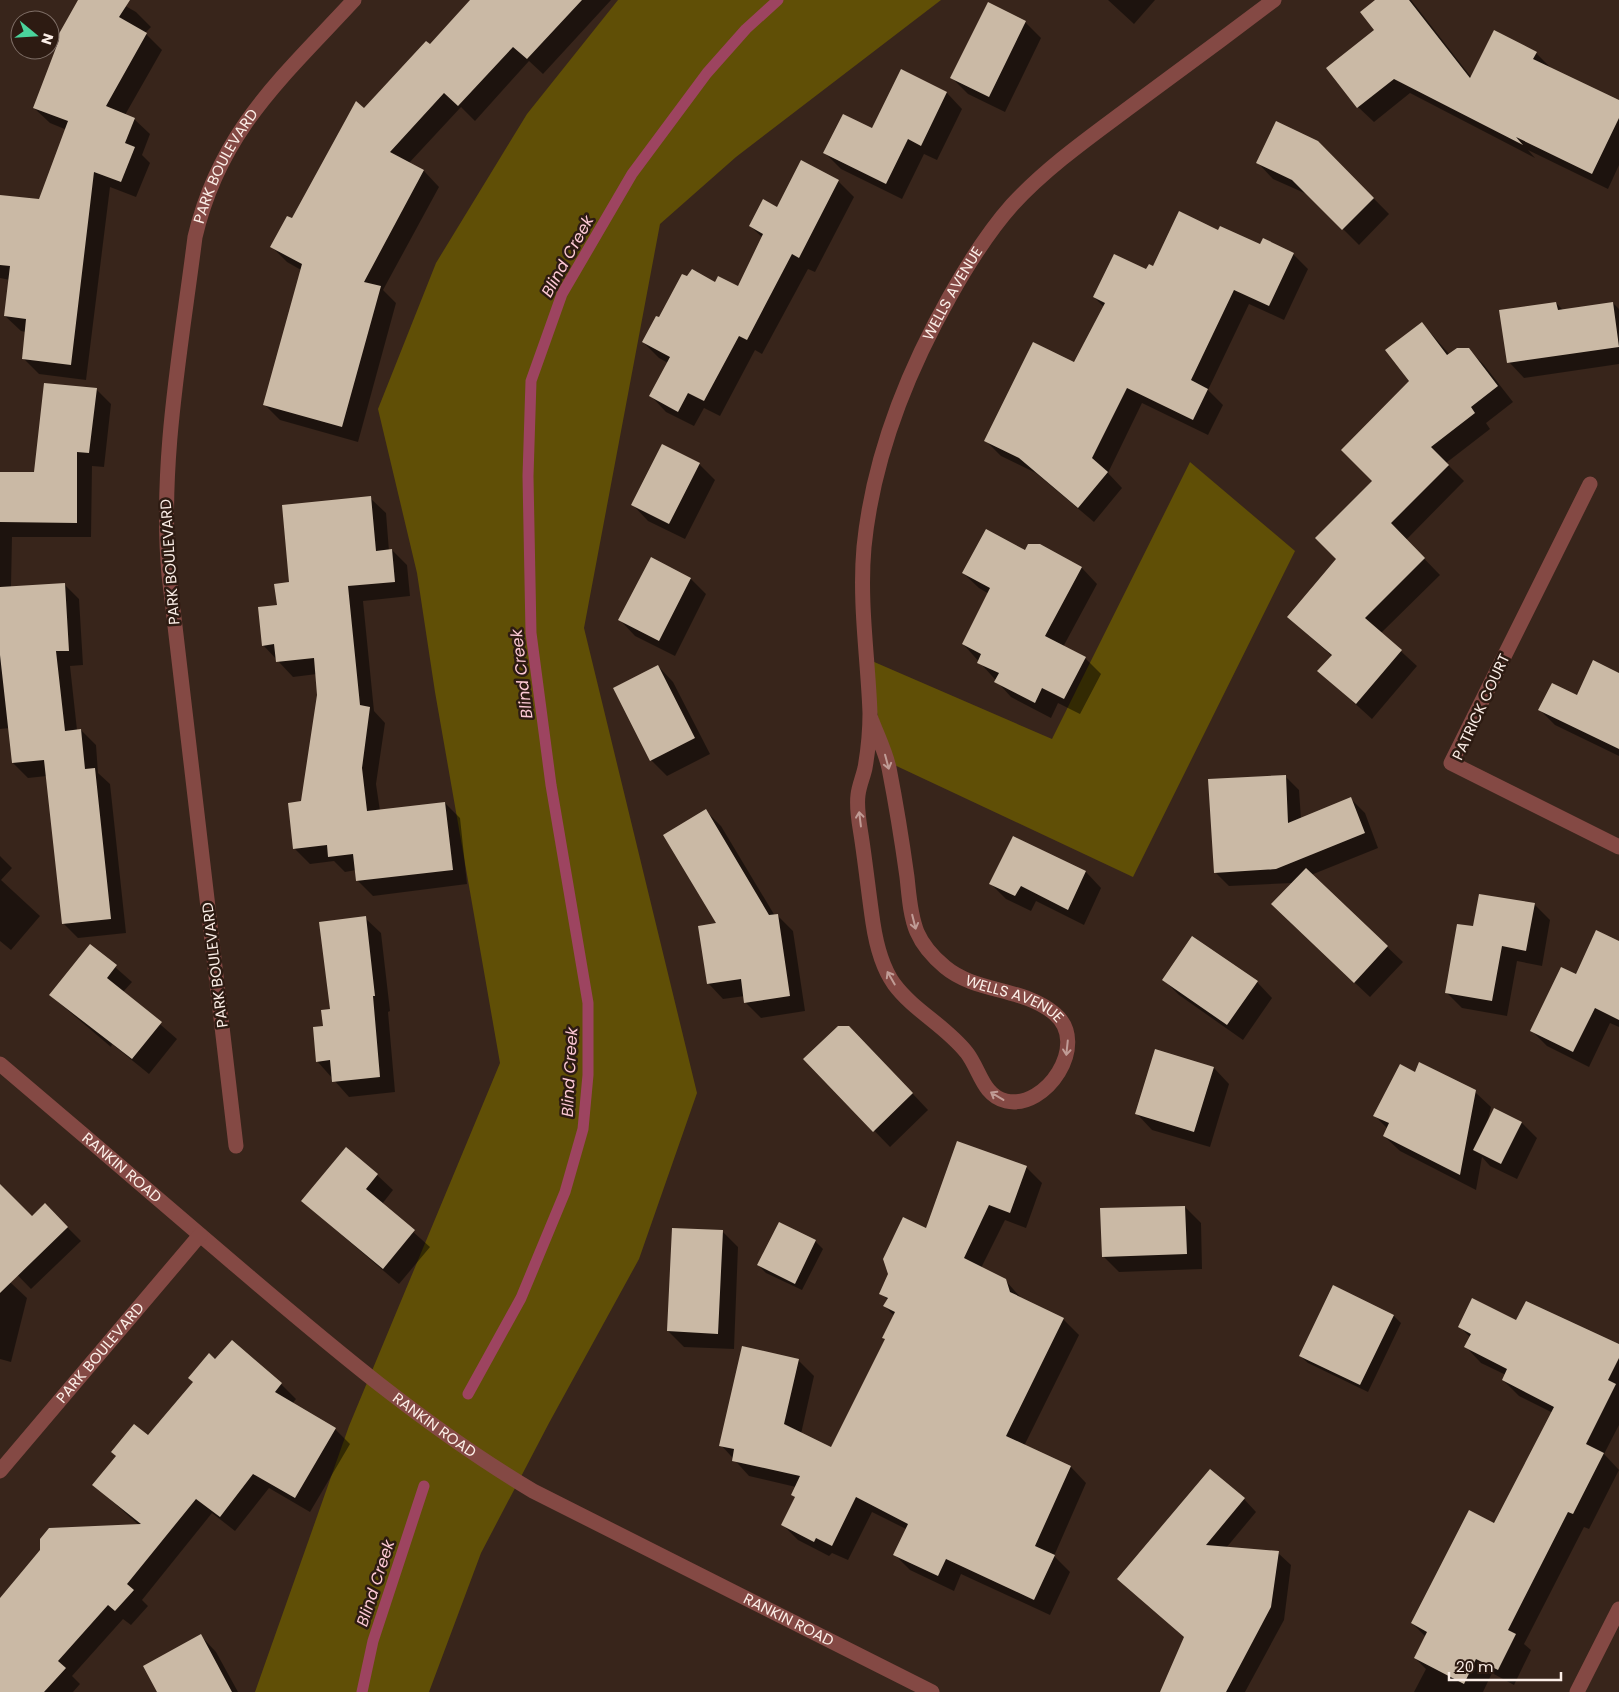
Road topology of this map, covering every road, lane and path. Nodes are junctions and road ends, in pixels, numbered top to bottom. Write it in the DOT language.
graph roads {
  1 [pos="354,0"];
  2 [pos="1274,0"];
  3 [pos="1590,484"];
  4 [pos="870,716"];
  5 [pos="1619,848"];
  6 [pos="0,1064"];
  7 [pos="236,1146"];
  8 [pos="200,1235"];
  9 [pos="0,1471"];
  10 [pos="1619,1609"];
  11 [pos="932,1692"];
  12 [pos="1577,1692"];
  1 -- 7 [label="street, PARK BOULEVARD"];
  2 -- 4 [label="street, WELLS AVENUE"];
  3 -- 5 [label="street, PATRICK COURT"];
  4 -- 4 [label="street, WELLS AVENUE, one-way"];
  6 -- 8 [label="street, RANKIN ROAD"];
  8 -- 9 [label="street, PARK BOULEVARD"];
  8 -- 11 [label="street, RANKIN ROAD"];
  10 -- 12 [label="street"];
}
